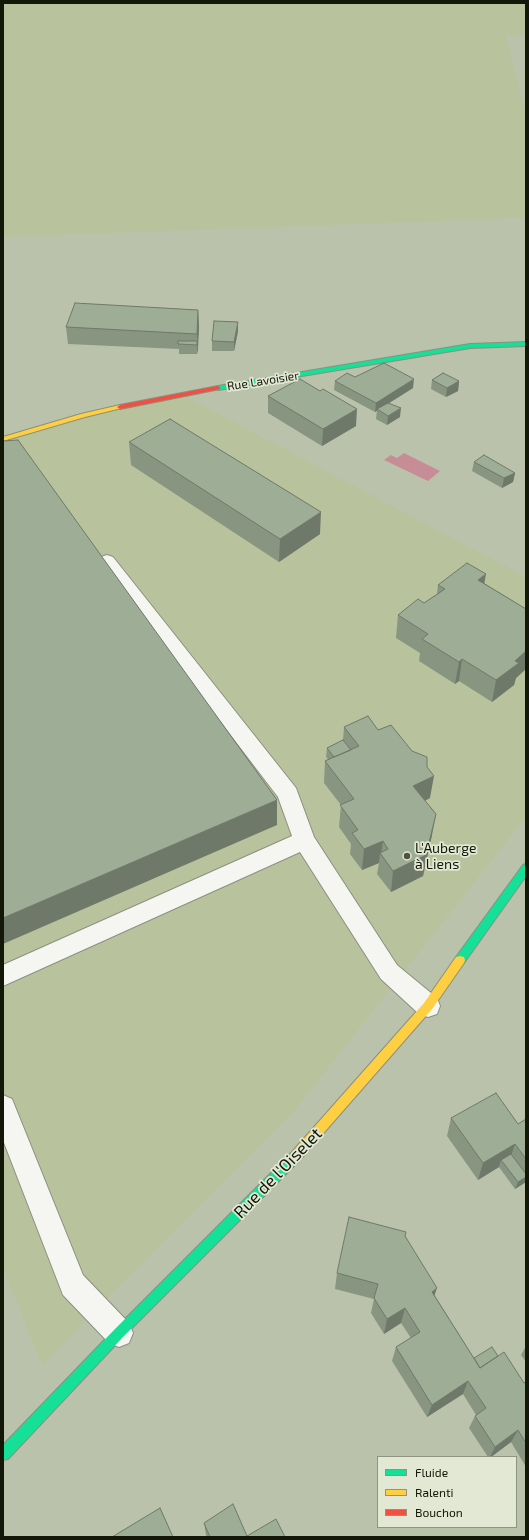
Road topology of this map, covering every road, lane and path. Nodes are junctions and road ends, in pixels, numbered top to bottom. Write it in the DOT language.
graph roads {
  1 [pos="526,344"];
  2 [pos="3,438"];
  3 [pos="107,561"];
  4 [pos="304,840"];
  5 [pos="526,868"];
  6 [pos="3,976"];
  7 [pos="428,1006"];
  8 [pos="3,1107"];
  9 [pos="119,1333"];
  10 [pos="3,1454"];
  1 -- 2 [label="street, Rue Lavoisier"];
  3 -- 4 [label="lane"];
  4 -- 6 [label="lane"];
  4 -- 7 [label="lane"];
  5 -- 7 [label="street, Rue de l'Oiselet"];
  7 -- 9 [label="street, Rue de l'Oiselet"];
  8 -- 9 [label="lane"];
  9 -- 10 [label="street, Rue de l'Oiselet"];
}
